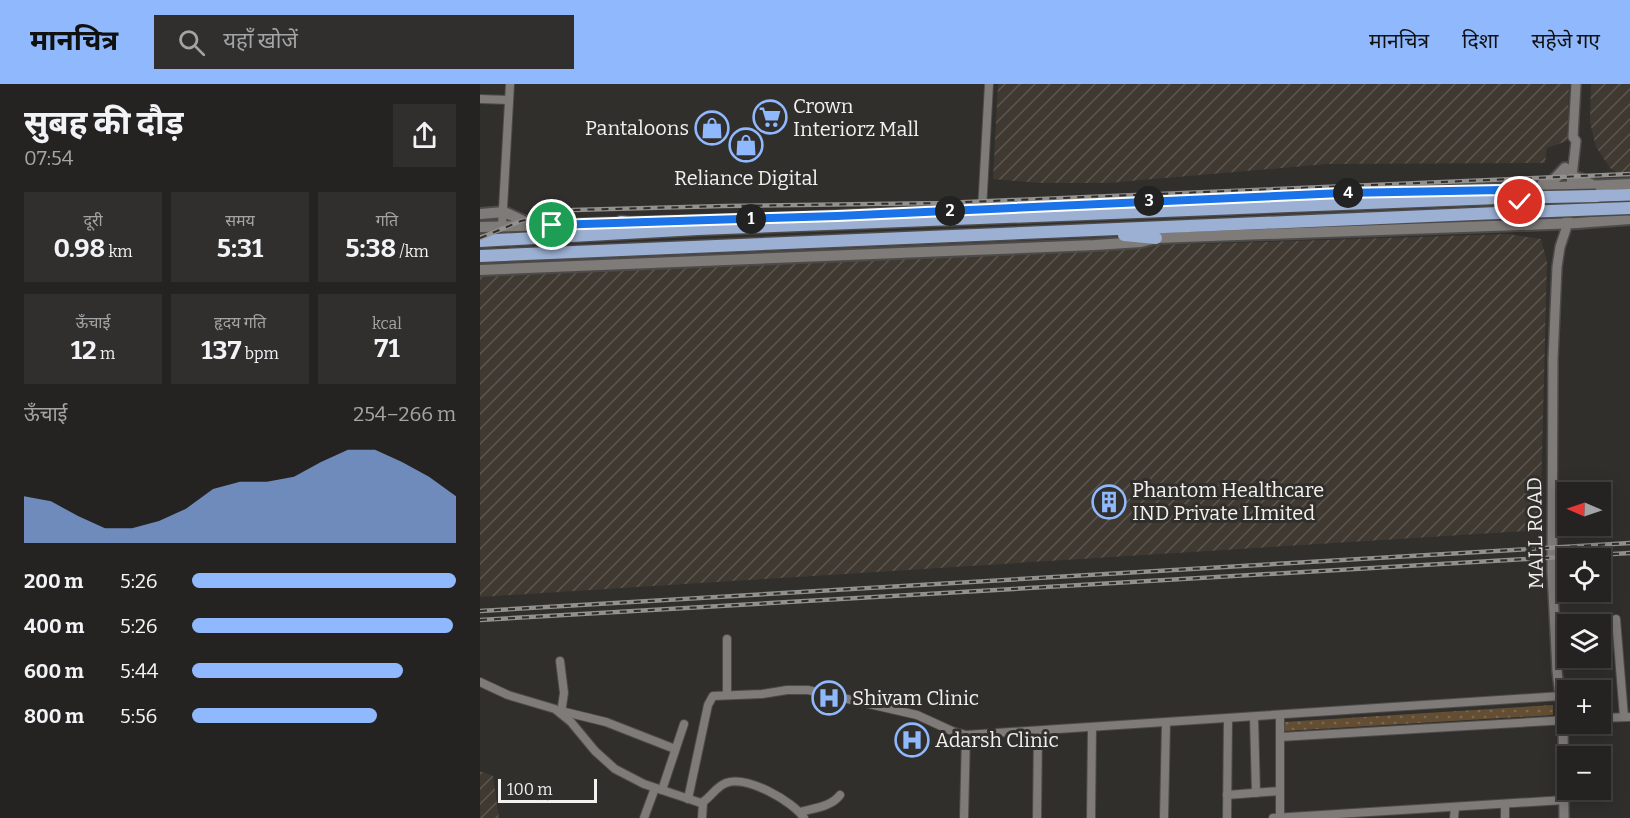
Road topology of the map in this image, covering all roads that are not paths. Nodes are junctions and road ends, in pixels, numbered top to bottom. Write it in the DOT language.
graph roads {
  1 [pos="510,84"];
  2 [pos="989,84"];
  3 [pos="1576,84"];
  4 [pos="480,99"];
  5 [pos="509,100"];
  6 [pos="1568,170"];
  7 [pos="1630,184"];
  8 [pos="1600,186"];
  9 [pos="1565,188"];
  10 [pos="1502,190"];
  11 [pos="1447,191"];
  12 [pos="1630,195"];
  13 [pos="1165,200"];
  14 [pos="1630,208"];
  15 [pos="982,210"];
  16 [pos="1108,212"];
  17 [pos="504,213"];
  18 [pos="480,214"];
  19 [pos="1630,219"];
  20 [pos="1598,221"];
  21 [pos="621,222"];
  22 [pos="1506,224"];
  23 [pos="1562,224"];
  24 [pos="532,225"];
  25 [pos="480,226"];
  26 [pos="502,226"];
  27 [pos="1398,228"];
  28 [pos="673,230"];
  29 [pos="1156,232"];
  30 [pos="480,241"];
  31 [pos="480,256"];
  32 [pos="480,270"];
  33 [pos="1616,619"];
  34 [pos="727,639"];
  35 [pos="560,661"];
  36 [pos="1558,680"];
  37 [pos="480,682"];
  38 [pos="727,695"];
  39 [pos="1557,696"];
  40 [pos="561,712"];
  41 [pos="1280,716"];
  42 [pos="1254,717"];
  43 [pos="1627,717"];
  44 [pos="1611,718"];
  45 [pos="1228,719"];
  46 [pos="1557,720"];
  47 [pos="1166,723"];
  48 [pos="684,724"];
  49 [pos="1092,728"];
  50 [pos="1038,731"];
  51 [pos="966,735"];
  52 [pos="1280,737"];
  53 [pos="675,749"];
  54 [pos="658,789"];
  55 [pos="1280,791"];
  56 [pos="1256,793"];
  57 [pos="840,795"];
  58 [pos="1227,795"];
  59 [pos="688,799"];
  60 [pos="1564,800"];
  61 [pos="703,803"];
  62 [pos="1505,804"];
  63 [pos="1455,807"];
  64 [pos="1404,814"];
  65 [pos="802,815"];
  66 [pos="1351,816"];
  67 [pos="1300,817"];
  68 [pos="644,818"];
  69 [pos="702,818"];
  70 [pos="964,818"];
  71 [pos="1038,818"];
  72 [pos="1091,818"];
  73 [pos="1164,818"];
  74 [pos="1227,818"];
  75 [pos="1273,818"];
  76 [pos="1280,818"];
  77 [pos="1455,818"];
  78 [pos="1505,818"];
  79 [pos="1564,818"];
  1 -- 5 [label="street"];
  2 -- 15 [label="street"];
  3 -- 6 [label="street, MALL ROAD"];
  4 -- 5 [label="street"];
  5 -- 17 [label="street"];
  6 -- 8 [label="main road"];
  6 -- 9 [label="street, MALL ROAD"];
  6 -- 11 [label="main road"];
  7 -- 8 [label="main road"];
  8 -- 9 [label="main road"];
  8 -- 20 [label="main road"];
  9 -- 10 [label="main road"];
  9 -- 23 [label="street, MALL ROAD"];
  10 -- 11 [label="main road"];
  10 -- 22 [label="main road"];
  11 -- 13 [label="main road"];
  12 -- 16 [label="highway, bridge"];
  13 -- 15 [label="main road"];
  13 -- 16 [label="highway"];
  14 -- 29 [label="highway, bridge"];
  15 -- 21 [label="main road"];
  16 -- 28 [label="highway"];
  17 -- 18 [label="main road"];
  17 -- 24 [label="main road"];
  17 -- 26 [label="street"];
  19 -- 20 [label="main road"];
  20 -- 23 [label="main road"];
  21 -- 24 [label="main road"];
  21 -- 28 [label="highway"];
  22 -- 23 [label="main road"];
  22 -- 27 [label="main road"];
  23 -- 27 [label="main road"];
  23 -- 36 [label="street, MALL ROAD"];
  24 -- 26 [label="main road"];
  25 -- 26 [label="main road"];
  27 -- 29 [label="main road"];
  28 -- 30 [label="highway"];
  29 -- 31 [label="highway"];
  29 -- 32 [label="main road"];
  33 -- 43 [label="street"];
  34 -- 38 [label="street"];
  35 -- 40 [label="street"];
  37 -- 40 [label="street"];
  38 -- 51 [label="street"];
  38 -- 59 [label="street"];
  39 -- 41 [label="street"];
  40 -- 53 [label="street"];
  40 -- 54 [label="street"];
  41 -- 42 [label="street"];
  41 -- 52 [label="street"];
  42 -- 45 [label="street"];
  42 -- 56 [label="street"];
  43 -- 44 [label="street"];
  45 -- 47 [label="street"];
  45 -- 58 [label="street"];
  46 -- 52 [label="street"];
  47 -- 49 [label="street"];
  47 -- 73 [label="street"];
  48 -- 53 [label="street"];
  49 -- 50 [label="street"];
  49 -- 72 [label="street"];
  50 -- 51 [label="street"];
  50 -- 71 [label="street"];
  51 -- 70 [label="street"];
  52 -- 55 [label="street"];
  53 -- 54 [label="street"];
  54 -- 59 [label="street"];
  54 -- 68 [label="street"];
  55 -- 56 [label="street"];
  55 -- 76 [label="street"];
  56 -- 58 [label="street"];
  57 -- 65 [label="street"];
  58 -- 74 [label="street"];
  59 -- 61 [label="street"];
  60 -- 62 [label="street"];
  60 -- 79 [label="street, MALL ROAD"];
  61 -- 65 [label="street"];
  61 -- 69 [label="street"];
  62 -- 63 [label="street"];
  62 -- 78 [label="street"];
  63 -- 64 [label="street"];
  63 -- 77 [label="street"];
  64 -- 66 [label="street"];
  66 -- 67 [label="street"];
  67 -- 76 [label="street"];
  75 -- 76 [label="street"];
}
